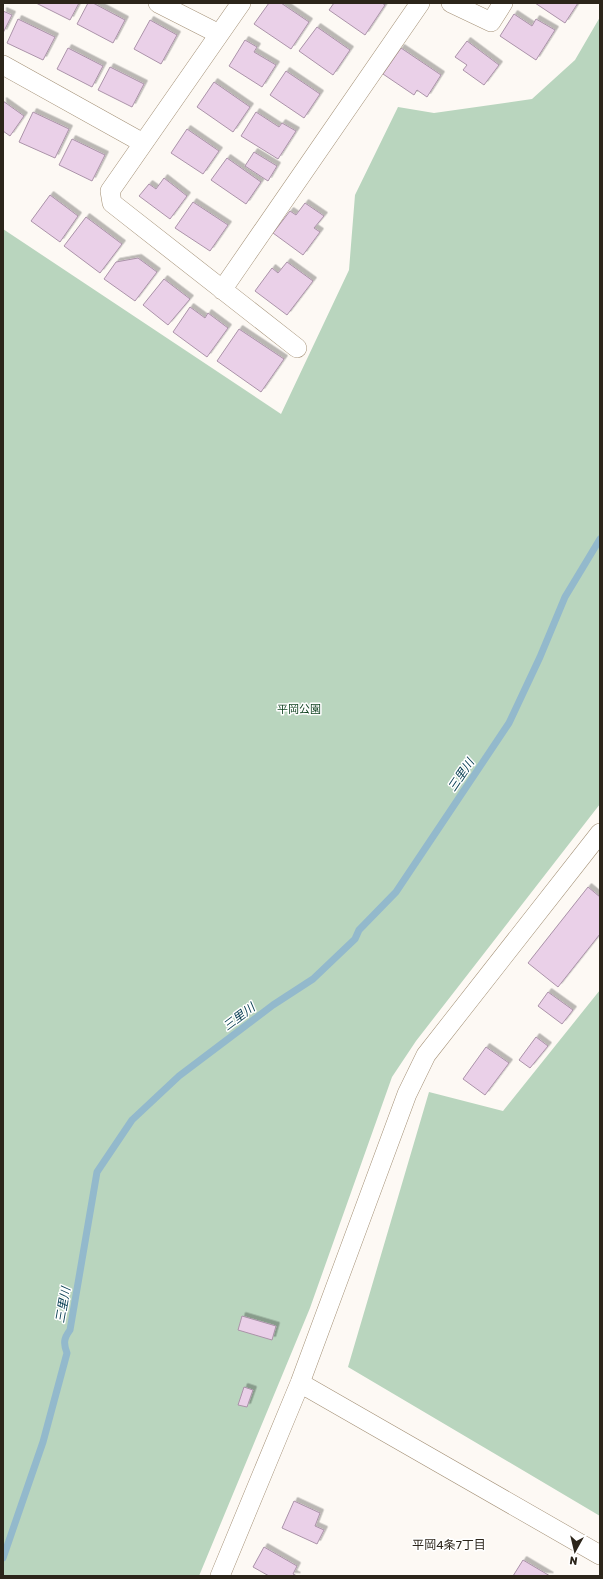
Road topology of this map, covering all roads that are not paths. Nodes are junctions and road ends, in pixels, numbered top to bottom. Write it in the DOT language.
graph roads {
  1 [pos="158,3"];
  2 [pos="241,3"];
  3 [pos="420,3"];
  4 [pos="451,3"];
  5 [pos="503,3"];
  6 [pos="219,34"];
  7 [pos="3,65"];
  8 [pos="143,143"];
  9 [pos="222,290"];
  10 [pos="297,348"];
  11 [pos="600,833"];
  12 [pos="300,1383"];
  13 [pos="600,1555"];
  14 [pos="220,1576"];
  1 -- 6 [label="street"];
  2 -- 6 [label="street"];
  3 -- 9 [label="street"];
  4 -- 5 [label="street"];
  6 -- 8 [label="street"];
  7 -- 8 [label="street"];
  8 -- 9 [label="street"];
  9 -- 10 [label="street"];
  11 -- 12 [label="street"];
  12 -- 13 [label="street"];
  12 -- 14 [label="street"];
}
